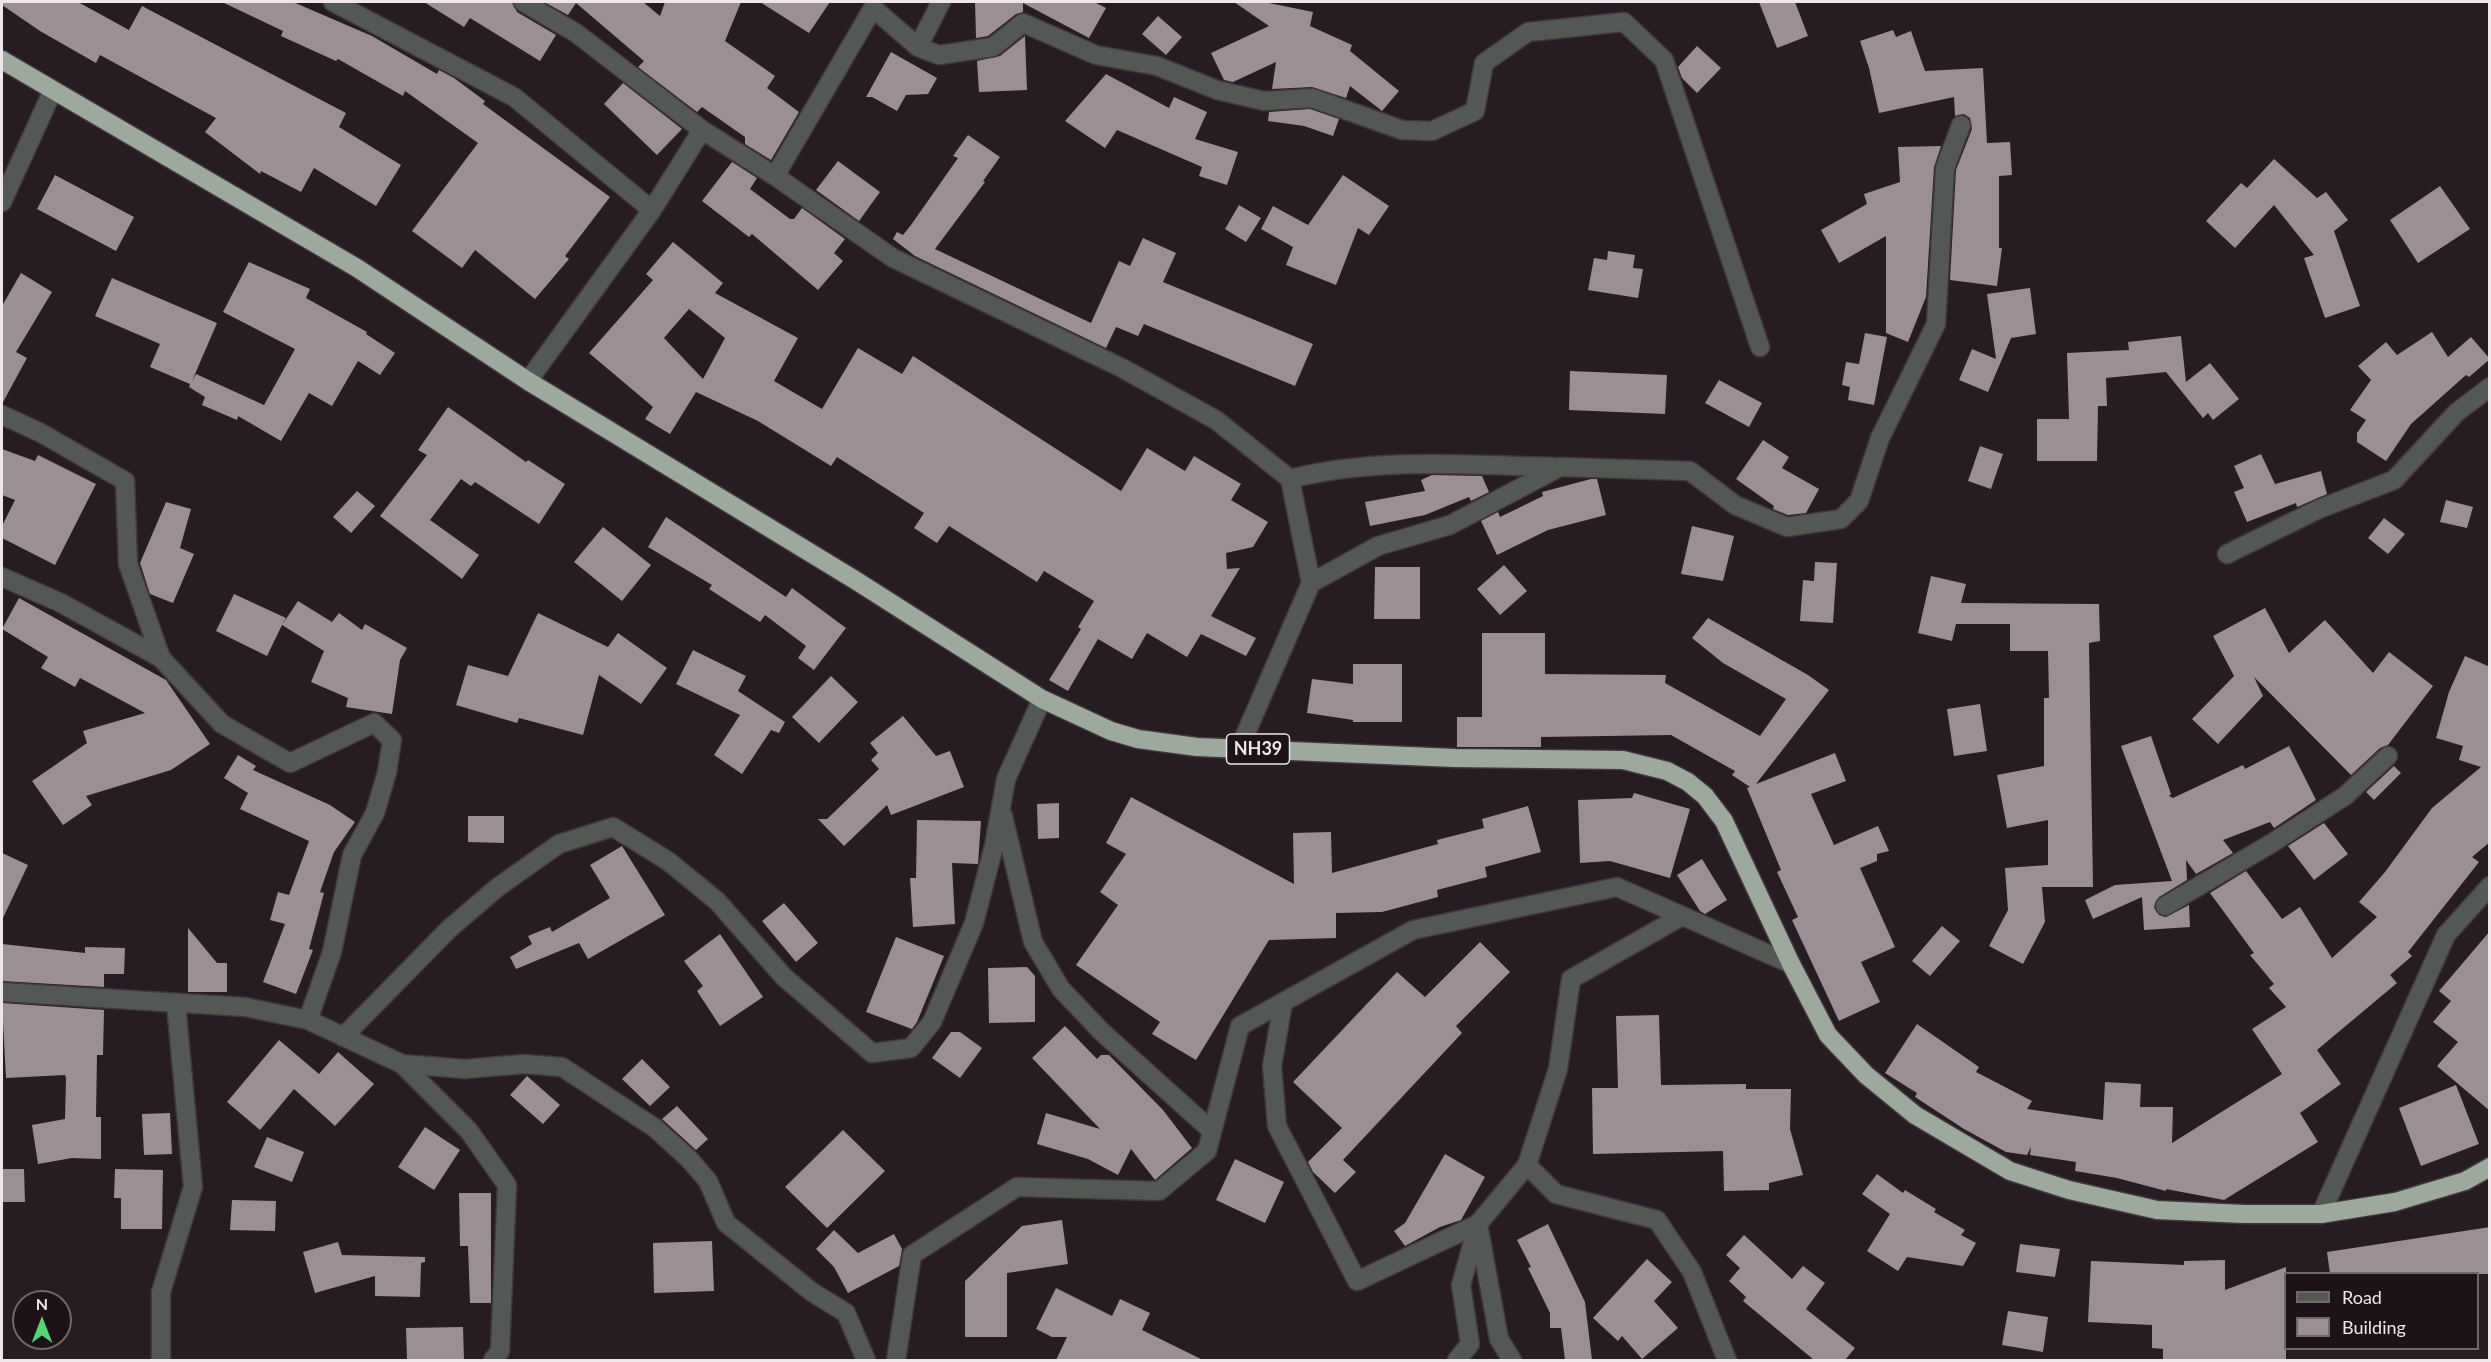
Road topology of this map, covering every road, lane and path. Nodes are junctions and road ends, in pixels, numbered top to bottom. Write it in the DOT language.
graph roads {
  1 [pos="333,2"];
  2 [pos="523,2"];
  3 [pos="941,2"];
  4 [pos="870,5"];
  5 [pos="918,47"];
  6 [pos="2,60"];
  7 [pos="53,90"];
  8 [pos="1961,125"];
  9 [pos="702,130"];
  10 [pos="775,176"];
  11 [pos="2,202"];
  12 [pos="652,210"];
  13 [pos="1760,347"];
  14 [pos="528,381"];
  15 [pos="2490,387"];
  16 [pos="2,415"];
  17 [pos="1560,467"];
  18 [pos="1290,479"];
  19 [pos="2227,554"];
  20 [pos="2,577"];
  21 [pos="1311,583"];
  22 [pos="161,658"];
  23 [pos="1042,699"];
  24 [pos="1239,749"];
  25 [pos="2388,756"];
  26 [pos="1001,808"];
  27 [pos="2490,886"];
  28 [pos="2165,906"];
  29 [pos="1682,916"];
  30 [pos="1791,964"];
  31 [pos="2,992"];
  32 [pos="1282,1003"];
  33 [pos="176,1004"];
  34 [pos="308,1020"];
  35 [pos="344,1037"];
  36 [pos="402,1064"];
  37 [pos="1212,1131"];
  38 [pos="1527,1165"];
  39 [pos="2490,1167"];
  40 [pos="2321,1214"];
  41 [pos="1478,1224"];
  42 [pos="161,1360"];
  43 [pos="493,1360"];
  44 [pos="866,1360"];
  45 [pos="896,1360"];
  46 [pos="1457,1360"];
  47 [pos="1512,1360"];
  48 [pos="1727,1360"];
  1 -- 12 [label="street"];
  2 -- 9 [label="street"];
  3 -- 5 [label="street"];
  4 -- 5 [label="street"];
  4 -- 10 [label="street"];
  5 -- 13 [label="street"];
  6 -- 7 [label="highway, NH39"];
  7 -- 11 [label="street"];
  7 -- 14 [label="highway, NH39"];
  8 -- 17 [label="street"];
  9 -- 10 [label="street"];
  9 -- 12 [label="street"];
  10 -- 18 [label="street"];
  12 -- 14 [label="street"];
  14 -- 23 [label="highway, NH39"];
  15 -- 19 [label="street"];
  16 -- 22 [label="street"];
  17 -- 18 [label="street"];
  17 -- 21 [label="street"];
  18 -- 21 [label="street"];
  20 -- 22 [label="street"];
  21 -- 24 [label="street"];
  22 -- 34 [label="street"];
  23 -- 24 [label="highway, NH39"];
  23 -- 26 [label="street"];
  24 -- 30 [label="highway, NH39"];
  25 -- 28 [label="street"];
  26 -- 35 [label="street"];
  26 -- 37 [label="street"];
  27 -- 40 [label="street"];
  29 -- 30 [label="street"];
  29 -- 32 [label="street"];
  29 -- 38 [label="street"];
  30 -- 40 [label="highway, NH39"];
  31 -- 33 [label="street"];
  32 -- 37 [label="street"];
  32 -- 41 [label="street"];
  33 -- 34 [label="street"];
  33 -- 42 [label="street"];
  34 -- 35 [label="street"];
  35 -- 36 [label="street"];
  36 -- 43 [label="street"];
  36 -- 44 [label="street"];
  37 -- 45 [label="street"];
  38 -- 41 [label="street"];
  38 -- 48 [label="street"];
  39 -- 40 [label="highway, NH39"];
  41 -- 46 [label="street"];
  41 -- 47 [label="street"];
}
